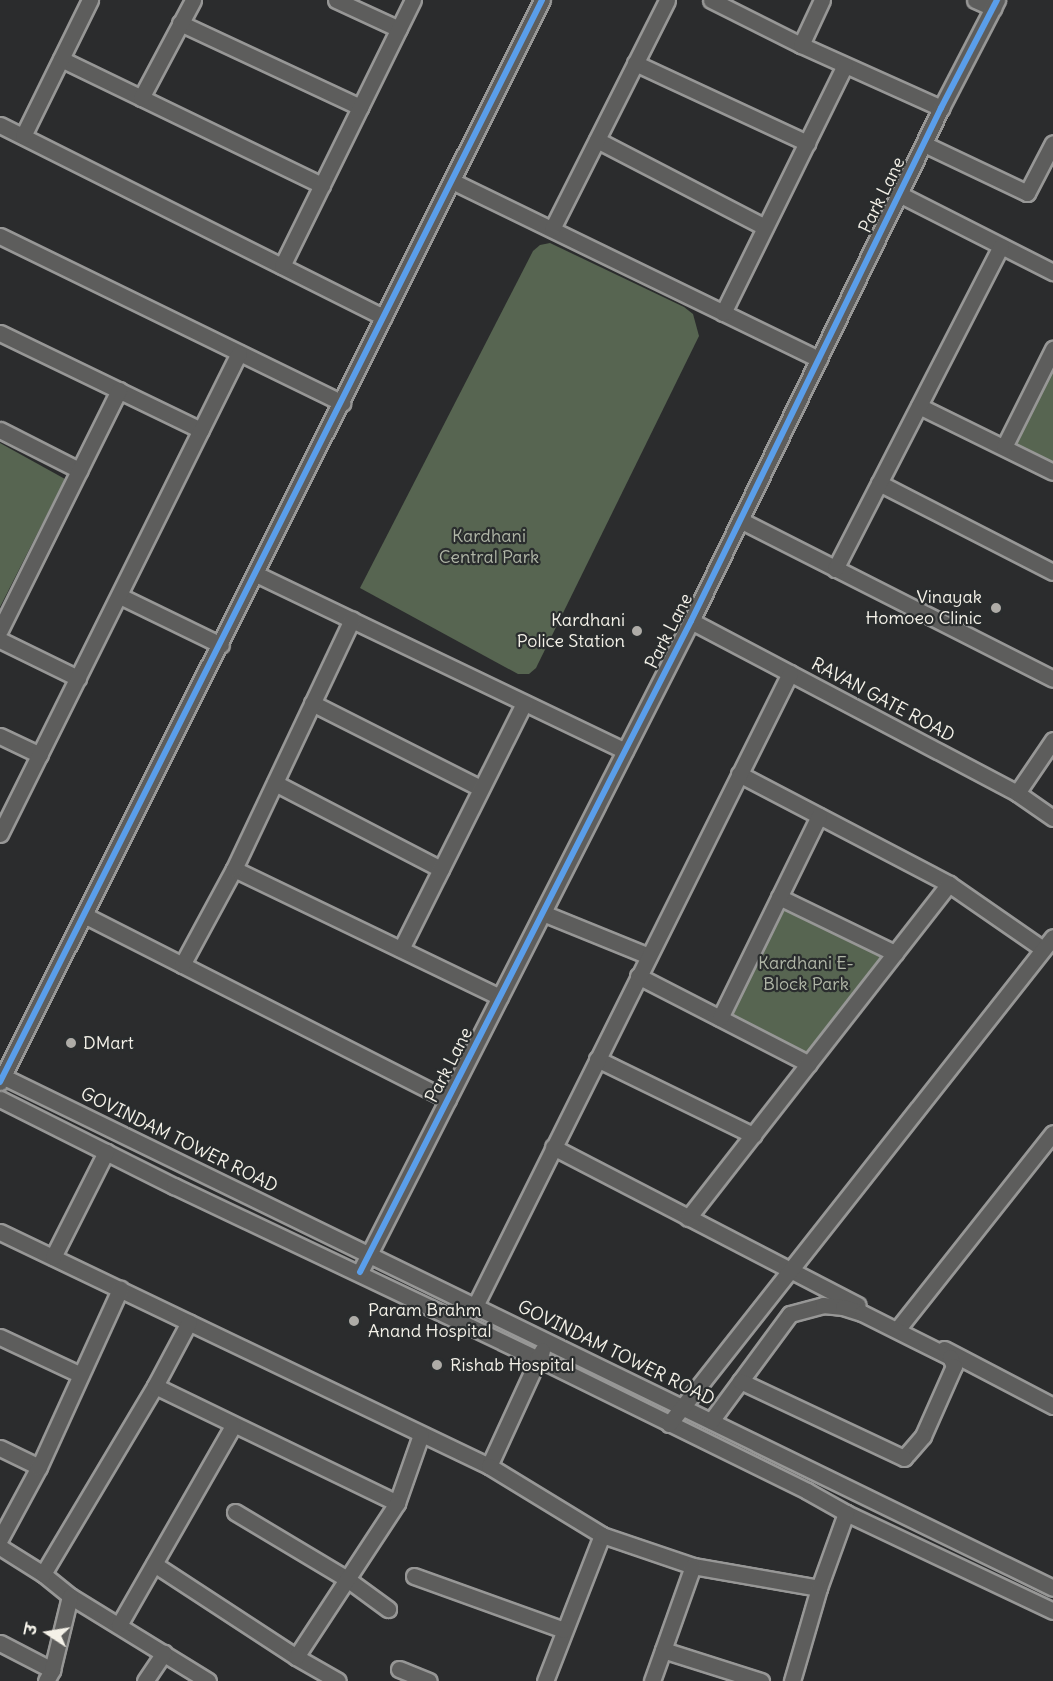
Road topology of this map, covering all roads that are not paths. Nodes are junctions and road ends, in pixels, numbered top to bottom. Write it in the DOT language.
graph roads {
  1 [pos="90,0"];
  2 [pos="193,0"];
  3 [pos="336,0"];
  4 [pos="413,0"];
  5 [pos="542,0"];
  6 [pos="667,0"];
  7 [pos="711,0"];
  8 [pos="822,0"];
  9 [pos="975,0"];
  10 [pos="995,4"];
  11 [pos="180,23"];
  12 [pos="399,29"];
  13 [pos="801,45"];
  14 [pos="61,59"];
  15 [pos="635,63"];
  16 [pos="845,65"];
  17 [pos="141,98"];
  18 [pos="360,107"];
  19 [pos="941,108"];
  20 [pos="0,125"];
  21 [pos="23,136"];
  22 [pos="597,140"];
  23 [pos="807,143"];
  24 [pos="924,144"];
  25 [pos="1051,150"];
  26 [pos="452,181"];
  27 [pos="322,184"];
  28 [pos="899,194"];
  29 [pos="765,227"];
  30 [pos="552,230"];
  31 [pos="0,236"];
  32 [pos="1001,246"];
  33 [pos="282,266"];
  34 [pos="1053,272"];
  35 [pos="723,313"];
  36 [pos="384,317"];
  37 [pos="0,333"];
  38 [pos="1053,349"];
  39 [pos="239,353"];
  40 [pos="819,359"];
  41 [pos="119,390"];
  42 [pos="342,403"];
  43 [pos="919,406"];
  44 [pos="0,430"];
  45 [pos="201,430"];
  46 [pos="1004,447"];
  47 [pos="79,470"];
  48 [pos="1053,472"];
  49 [pos="879,483"];
  50 [pos="740,520"];
  51 [pos="835,568"];
  52 [pos="1053,572"];
  53 [pos="256,574"];
  54 [pos="120,596"];
  55 [pos="352,619"];
  56 [pos="691,621"];
  57 [pos="0,630"];
  58 [pos="0,640"];
  59 [pos="221,645"];
  60 [pos="790,673"];
  61 [pos="78,678"];
  62 [pos="1053,679"];
  63 [pos="312,703"];
  64 [pos="524,703"];
  65 [pos="0,736"];
  66 [pos="1053,740"];
  67 [pos="625,751"];
  68 [pos="40,755"];
  69 [pos="739,774"];
  70 [pos="274,783"];
  71 [pos="480,788"];
  72 [pos="1017,793"];
  73 [pos="819,816"];
  74 [pos="1053,818"];
  75 [pos="0,834"];
  76 [pos="234,869"];
  77 [pos="441,869"];
  78 [pos="949,884"];
  79 [pos="779,897"];
  80 [pos="543,913"];
  81 [pos="84,915"];
  82 [pos="1053,937"];
  83 [pos="401,949"];
  84 [pos="1043,949"];
  85 [pos="895,953"];
  86 [pos="649,956"];
  87 [pos="182,965"];
  88 [pos="638,976"];
  89 [pos="500,997"];
  90 [pos="720,1018"];
  91 [pos="597,1059"];
  92 [pos="809,1064"];
  93 [pos="1,1078"];
  94 [pos="0,1099"];
  95 [pos="448,1100"];
  96 [pos="1053,1133"];
  97 [pos="753,1135"];
  98 [pos="553,1147"];
  99 [pos="106,1152"];
  100 [pos="688,1218"];
  101 [pos="0,1232"];
  102 [pos="369,1254"];
  103 [pos="53,1257"];
  104 [pos="360,1272"];
  105 [pos="790,1272"];
  106 [pos="120,1289"];
  107 [pos="475,1306"];
  108 [pos="189,1322"];
  109 [pos="900,1326"];
  110 [pos="0,1337"];
  111 [pos="547,1342"];
  112 [pos="537,1358"];
  113 [pos="81,1375"];
  114 [pos="740,1382"];
  115 [pos="155,1386"];
  116 [pos="1053,1406"];
  117 [pos="684,1407"];
  118 [pos="711,1421"];
  119 [pos="669,1424"];
  120 [pos="233,1426"];
  121 [pos="421,1435"];
  122 [pos="0,1448"];
  123 [pos="489,1466"];
  124 [pos="39,1467"];
  125 [pos="397,1503"];
  126 [pos="235,1512"];
  127 [pos="846,1513"];
  128 [pos="602,1535"];
  129 [pos="0,1539"];
  130 [pos="0,1547"];
  131 [pos="154,1564"];
  132 [pos="693,1566"];
  133 [pos="43,1574"];
  134 [pos="414,1576"];
  135 [pos="347,1579"];
  136 [pos="819,1588"];
  137 [pos="1053,1588"];
  138 [pos="70,1596"];
  139 [pos="388,1609"];
  140 [pos="1053,1611"];
  141 [pos="119,1625"];
  142 [pos="564,1630"];
  143 [pos="0,1643"];
  144 [pos="663,1650"];
  145 [pos="164,1653"];
  146 [pos="296,1657"];
  147 [pos="399,1669"];
  148 [pos="49,1675"];
  149 [pos="145,1681"];
  150 [pos="208,1681"];
  151 [pos="338,1681"];
  152 [pos="429,1681"];
  153 [pos="544,1681"];
  154 [pos="652,1681"];
  155 [pos="761,1681"];
  156 [pos="792,1681"];
  1 -- 14 [label="street"];
  2 -- 11 [label="street"];
  3 -- 12 [label="street"];
  4 -- 12 [label="street"];
  5 -- 26 [label="street"];
  6 -- 15 [label="street"];
  7 -- 13 [label="street"];
  8 -- 13 [label="street"];
  9 -- 10 [label="street"];
  10 -- 19 [label="street, Park Lane"];
  11 -- 17 [label="street"];
  11 -- 18 [label="street"];
  12 -- 18 [label="street"];
  13 -- 16 [label="street"];
  14 -- 17 [label="street"];
  14 -- 21 [label="street"];
  15 -- 22 [label="street"];
  15 -- 23 [label="street"];
  16 -- 19 [label="street"];
  16 -- 23 [label="street"];
  17 -- 27 [label="street"];
  18 -- 27 [label="street"];
  19 -- 24 [label="street, Park Lane"];
  20 -- 21 [label="street"];
  21 -- 33 [label="street"];
  22 -- 29 [label="street"];
  22 -- 30 [label="street"];
  23 -- 29 [label="street"];
  24 -- 25 [label="street"];
  24 -- 28 [label="street, Park Lane"];
  26 -- 30 [label="street"];
  26 -- 36 [label="street"];
  27 -- 33 [label="street"];
  28 -- 32 [label="street"];
  28 -- 40 [label="street, Park Lane"];
  29 -- 35 [label="street"];
  30 -- 35 [label="street"];
  31 -- 39 [label="street"];
  32 -- 34 [label="street"];
  32 -- 43 [label="street"];
  33 -- 36 [label="street"];
  35 -- 40 [label="street"];
  36 -- 42 [label="street"];
  37 -- 41 [label="street"];
  38 -- 46 [label="street"];
  39 -- 42 [label="street"];
  39 -- 45 [label="street"];
  40 -- 50 [label="street, Park Lane"];
  41 -- 45 [label="street"];
  41 -- 47 [label="street"];
  42 -- 53 [label="street"];
  43 -- 46 [label="street"];
  43 -- 49 [label="street"];
  44 -- 47 [label="street"];
  45 -- 54 [label="street"];
  46 -- 48 [label="street"];
  47 -- 57 [label="street"];
  49 -- 51 [label="street"];
  49 -- 52 [label="street"];
  50 -- 51 [label="street"];
  50 -- 56 [label="street, Park Lane"];
  51 -- 62 [label="street"];
  53 -- 55 [label="street"];
  53 -- 59 [label="street"];
  54 -- 59 [label="street"];
  54 -- 61 [label="street"];
  55 -- 63 [label="street"];
  55 -- 64 [label="street"];
  56 -- 60 [label="street, RAVAN GATE ROAD"];
  56 -- 67 [label="street, Park Lane"];
  58 -- 61 [label="street"];
  59 -- 81 [label="street"];
  60 -- 69 [label="street"];
  60 -- 72 [label="street, RAVAN GATE ROAD"];
  61 -- 68 [label="street"];
  63 -- 70 [label="street"];
  63 -- 71 [label="street"];
  64 -- 67 [label="street"];
  64 -- 71 [label="street"];
  65 -- 68 [label="street"];
  66 -- 72 [label="street"];
  67 -- 80 [label="street, Park Lane"];
  68 -- 75 [label="street"];
  69 -- 73 [label="street"];
  69 -- 86 [label="street"];
  70 -- 76 [label="street"];
  70 -- 77 [label="street"];
  71 -- 77 [label="street"];
  72 -- 74 [label="street, RAVAN GATE ROAD"];
  73 -- 78 [label="street"];
  73 -- 79 [label="street"];
  76 -- 83 [label="street"];
  76 -- 87 [label="street"];
  77 -- 83 [label="street"];
  78 -- 84 [label="street"];
  78 -- 85 [label="street"];
  79 -- 85 [label="street"];
  79 -- 90 [label="street"];
  80 -- 86 [label="street"];
  80 -- 89 [label="street, Park Lane"];
  81 -- 87 [label="street"];
  81 -- 93 [label="street"];
  82 -- 84 [label="street"];
  83 -- 89 [label="street"];
  84 -- 105 [label="street"];
  85 -- 92 [label="street"];
  86 -- 88 [label="street"];
  87 -- 95 [label="street"];
  88 -- 90 [label="street"];
  88 -- 91 [label="street"];
  89 -- 95 [label="street, Park Lane"];
  90 -- 92 [label="street"];
  91 -- 97 [label="street"];
  91 -- 98 [label="street"];
  92 -- 97 [label="street"];
  93 -- 102 [label="street, GOVINDAM TOWER ROAD"];
  94 -- 99 [label="street"];
  95 -- 102 [label="street, Park Lane"];
  96 -- 109 [label="street"];
  97 -- 100 [label="street"];
  98 -- 100 [label="street"];
  98 -- 107 [label="street"];
  99 -- 103 [label="street"];
  99 -- 104 [label="street"];
  100 -- 105 [label="street"];
  101 -- 103 [label="street"];
  102 -- 104 [label="street, Park Lane"];
  102 -- 107 [label="street, GOVINDAM TOWER ROAD"];
  103 -- 106 [label="street"];
  104 -- 112 [label="street"];
  105 -- 109 [label="street"];
  105 -- 117 [label="street"];
  106 -- 108 [label="street"];
  106 -- 113 [label="street"];
  107 -- 111 [label="street, GOVINDAM TOWER ROAD"];
  108 -- 115 [label="street"];
  108 -- 121 [label="street"];
  109 -- 116 [label="street"];
  110 -- 113 [label="street"];
  111 -- 112 [label="street"];
  111 -- 117 [label="street, GOVINDAM TOWER ROAD"];
  112 -- 119 [label="street"];
  112 -- 123 [label="street"];
  113 -- 124 [label="street"];
  114 -- 114 [label="street"];
  114 -- 118 [label="street"];
  115 -- 120 [label="street"];
  115 -- 133 [label="street"];
  117 -- 118 [label="street, GOVINDAM TOWER ROAD"];
  117 -- 119 [label="street"];
  118 -- 137 [label="street, GOVINDAM TOWER ROAD"];
  119 -- 127 [label="street"];
  120 -- 125 [label="street"];
  120 -- 131 [label="street"];
  121 -- 123 [label="street"];
  121 -- 125 [label="street"];
  122 -- 124 [label="street"];
  123 -- 128 [label="street"];
  124 -- 129 [label="street"];
  125 -- 135 [label="street"];
  126 -- 135 [label="street"];
  127 -- 136 [label="street"];
  127 -- 140 [label="street"];
  128 -- 132 [label="street"];
  128 -- 142 [label="street"];
  130 -- 133 [label="street"];
  131 -- 141 [label="street"];
  131 -- 146 [label="street"];
  132 -- 136 [label="street"];
  132 -- 144 [label="street"];
  133 -- 138 [label="street"];
  134 -- 142 [label="street"];
  135 -- 139 [label="street"];
  135 -- 146 [label="street"];
  136 -- 156 [label="street"];
  138 -- 141 [label="street"];
  138 -- 148 [label="street"];
  141 -- 145 [label="street"];
  142 -- 153 [label="street"];
  143 -- 148 [label="street"];
  144 -- 154 [label="street"];
  144 -- 155 [label="street"];
  145 -- 149 [label="street"];
  145 -- 150 [label="street"];
  146 -- 151 [label="street"];
  147 -- 152 [label="street"];
}
